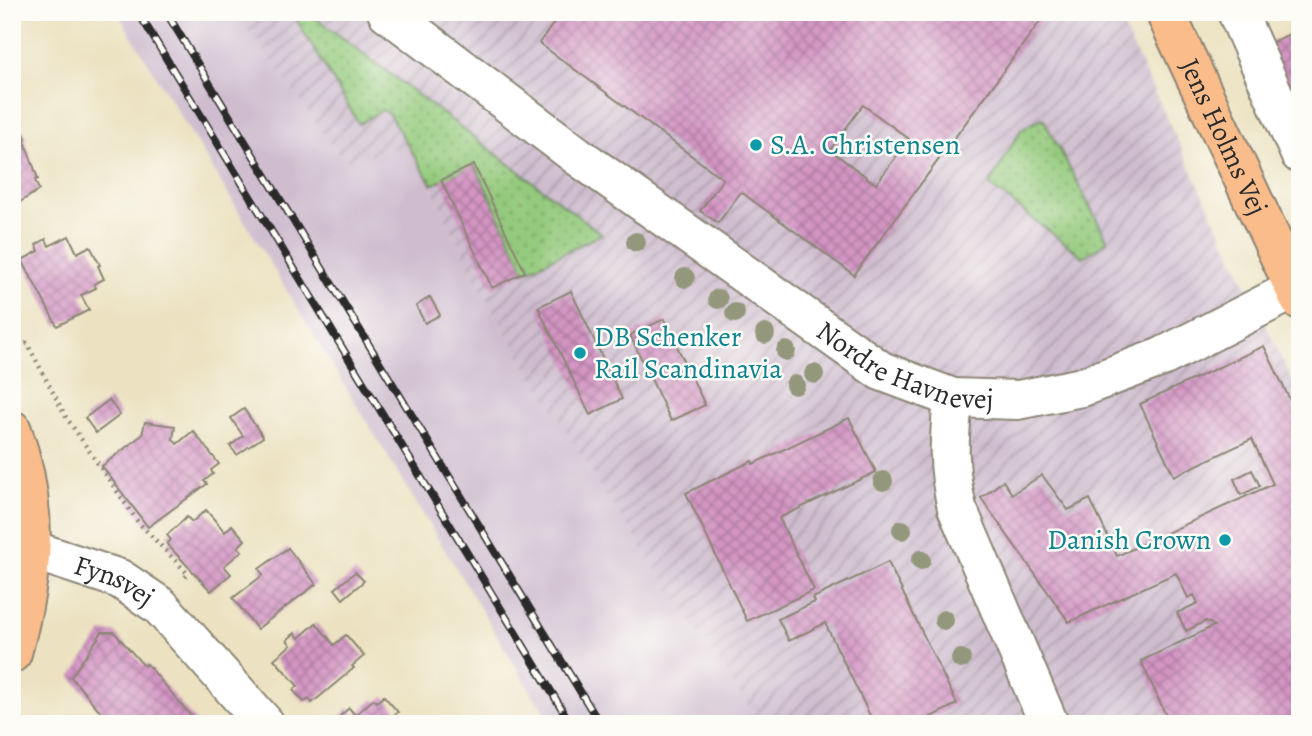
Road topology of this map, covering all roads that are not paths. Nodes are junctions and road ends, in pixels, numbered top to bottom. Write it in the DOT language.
graph roads {
  1 [pos="387,12"];
  2 [pos="1165,12"];
  3 [pos="1237,12"];
  4 [pos="1300,153"];
  5 [pos="1297,295"];
  6 [pos="953,398"];
  7 [pos="12,430"];
  8 [pos="22,549"];
  9 [pos="12,653"];
  10 [pos="265,724"];
  11 [pos="1049,724"];
  1 -- 6 [label="street, Nordre Havnevej"];
  2 -- 5 [label="main road, Jens Holms Vej"];
  3 -- 4 [label="street"];
  5 -- 6 [label="street, Nordre Havnevej"];
  6 -- 11 [label="street"];
  7 -- 8 [label="main road"];
  8 -- 9 [label="main road"];
  8 -- 10 [label="street, Fynsvej"];
}
